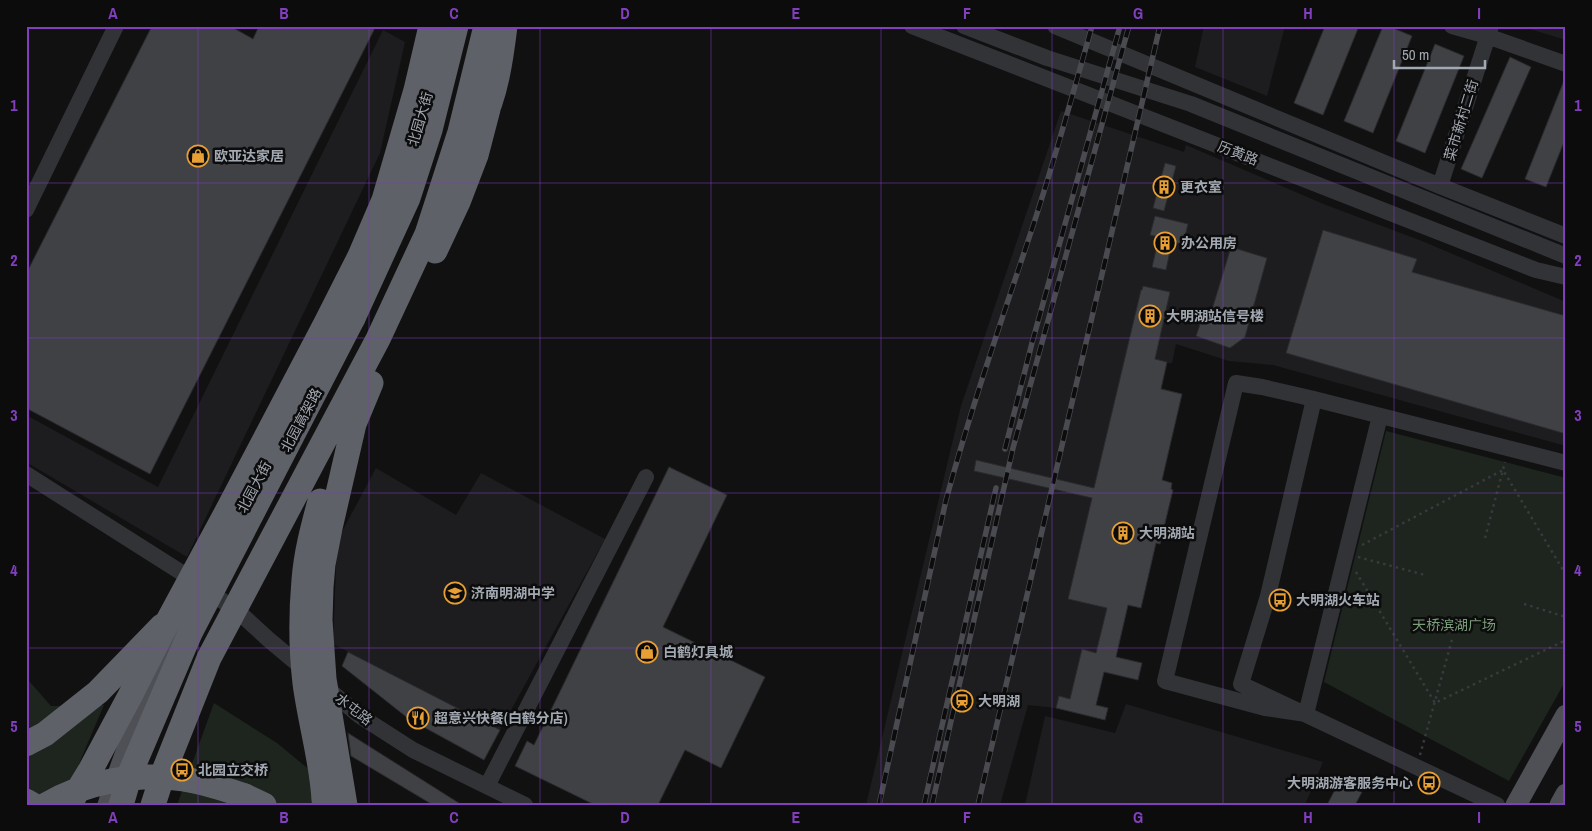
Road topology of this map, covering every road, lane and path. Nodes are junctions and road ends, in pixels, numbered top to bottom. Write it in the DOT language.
graph roads {
  1 [pos="116,26"];
  2 [pos="431,26"];
  3 [pos="443,26"];
  4 [pos="456,26"];
  5 [pos="486,26"];
  6 [pos="490,26"];
  7 [pos="503,26"];
  8 [pos="912,26"];
  9 [pos="964,26"];
  10 [pos="1055,26"];
  11 [pos="1452,26"];
  12 [pos="1489,31"];
  13 [pos="1566,64"];
  14 [pos="488,109"];
  15 [pos="1440,186"];
  16 [pos="26,210"];
  17 [pos="427,234"];
  18 [pos="1566,236"];
  19 [pos="1566,256"];
  20 [pos="1566,277"];
  21 [pos="353,318"];
  22 [pos="1314,399"];
  23 [pos="1380,416"];
  24 [pos="354,424"];
  25 [pos="271,429"];
  26 [pos="1508,449"];
  27 [pos="1566,463"];
  28 [pos="1503,470"];
  29 [pos="26,474"];
  30 [pos="646,477"];
  31 [pos="223,520"];
  32 [pos="1486,538"];
  33 [pos="1345,554"];
  34 [pos="1425,575"];
  35 [pos="1566,575"];
  36 [pos="201,585"];
  37 [pos="1524,604"];
  38 [pos="243,616"];
  39 [pos="1566,616"];
  40 [pos="169,619"];
  41 [pos="190,633"];
  42 [pos="1453,636"];
  43 [pos="1566,640"];
  44 [pos="1435,703"];
  45 [pos="1306,714"];
  46 [pos="1566,715"];
  47 [pos="26,744"];
  48 [pos="1417,767"];
  49 [pos="487,786"];
  50 [pos="1566,794"];
  51 [pos="26,801"];
  52 [pos="514,802"];
  53 [pos="33,805"];
  54 [pos="46,805"];
  55 [pos="69,805"];
  56 [pos="108,805"];
  57 [pos="121,805"];
  58 [pos="153,805"];
  59 [pos="161,805"];
  60 [pos="264,805"];
  61 [pos="324,805"];
  62 [pos="345,805"];
  63 [pos="1497,805"];
  64 [pos="1516,805"];
  65 [pos="1560,805"];
  1 -- 16 [label="street"];
  2 -- 25 [label="highway, bridge"];
  3 -- 36 [label="main road, 北园大街"];
  4 -- 21 [label="highway, 北园高架路"];
  5 -- 17 [label="highway, bridge"];
  6 -- 38 [label="main road"];
  7 -- 14 [label="highway, bridge"];
  8 -- 20 [label="street, 历黄路"];
  9 -- 19 [label="street, 历黄路"];
  10 -- 15 [label="street"];
  11 -- 12 [label="street"];
  12 -- 13 [label="street"];
  12 -- 15 [label="street, 菜市新村二街"];
  14 -- 17 [label="highway, bridge"];
  14 -- 24 [label="highway, bridge"];
  15 -- 18 [label="street"];
  17 -- 58 [label="highway, bridge"];
  21 -- 25 [label="highway, bridge"];
  21 -- 41 [label="highway, 北园高架路, bridge"];
  22 -- 23 [label="street"];
  22 -- 45 [label="street"];
  22 -- 45 [label="street"];
  23 -- 26 [label="street"];
  23 -- 33 [label="street"];
  24 -- 61 [label="highway, bridge"];
  24 -- 62 [label="highway, bridge"];
  25 -- 31 [label="highway, bridge"];
  26 -- 27 [label="street"];
  26 -- 28 [label="path"];
  28 -- 32 [label="path"];
  28 -- 33 [label="path"];
  28 -- 35 [label="path"];
  29 -- 36 [label="street, 水屯路"];
  30 -- 49 [label="street"];
  31 -- 40 [label="highway, bridge"];
  31 -- 41 [label="highway, bridge"];
  33 -- 34 [label="path"];
  33 -- 44 [label="path"];
  33 -- 45 [label="street"];
  36 -- 38 [label="street, 水屯路"];
  36 -- 56 [label="main road, 北园大街"];
  37 -- 39 [label="path"];
  38 -- 49 [label="street, 水屯路"];
  38 -- 59 [label="main road"];
  40 -- 47 [label="highway, bridge"];
  40 -- 55 [label="highway, bridge"];
  41 -- 57 [label="highway, 北园高架路, bridge"];
  42 -- 44 [label="path"];
  43 -- 44 [label="path"];
  44 -- 48 [label="path"];
  45 -- 48 [label="street"];
  46 -- 64 [label="main road"];
  48 -- 63 [label="street"];
  49 -- 52 [label="street, 水屯路"];
  50 -- 65 [label="main road"];
  51 -- 53 [label="highway"];
  54 -- 60 [label="highway, bridge"];
}
